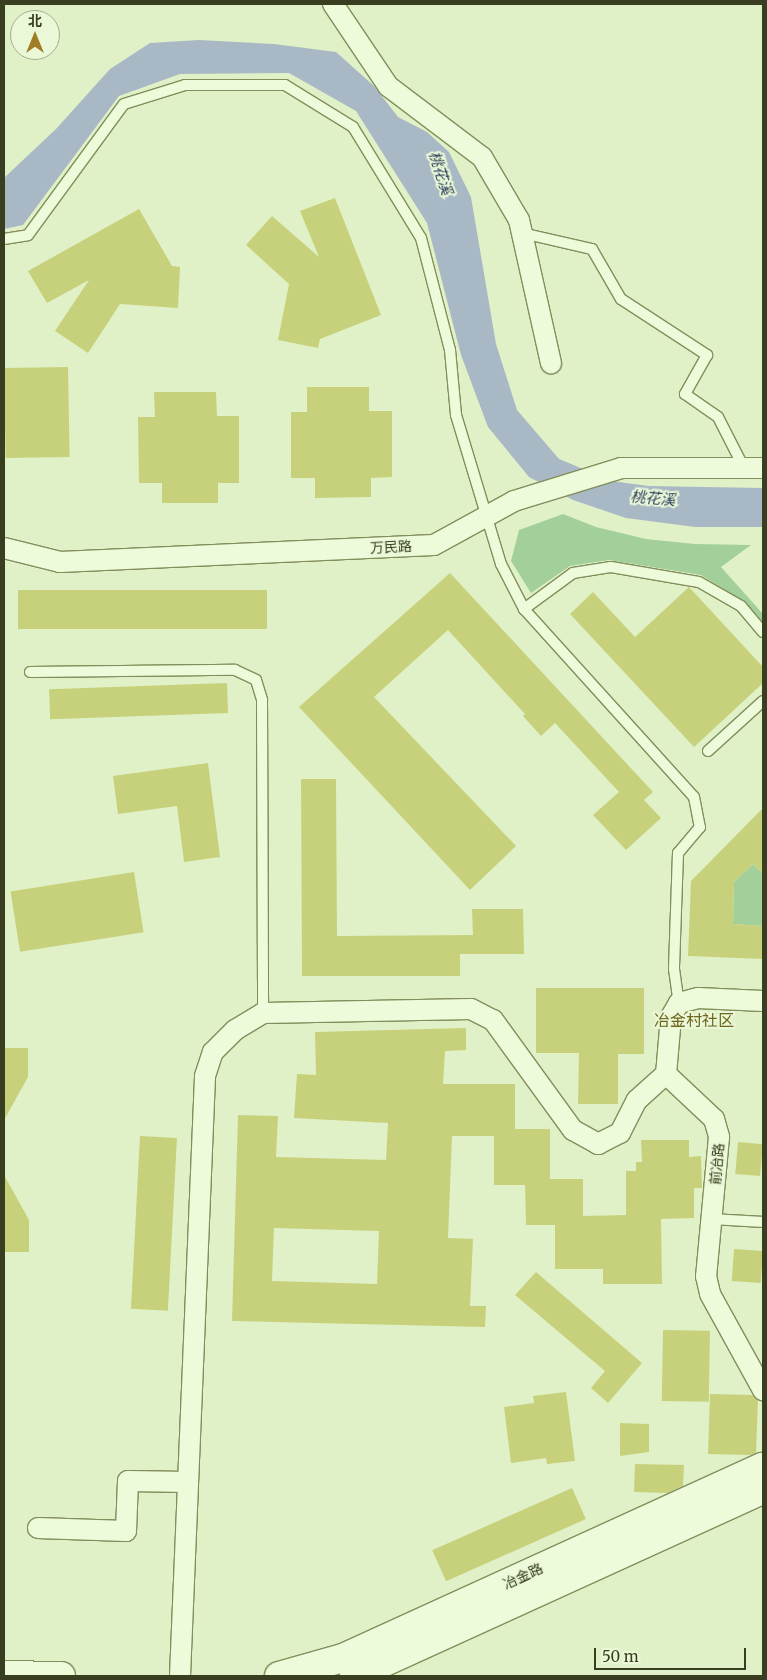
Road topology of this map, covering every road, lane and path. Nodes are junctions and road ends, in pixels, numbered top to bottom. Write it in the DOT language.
graph roads {
  1 [pos="333,4"];
  2 [pos="522,233"];
  3 [pos="4,239"];
  4 [pos="551,363"];
  5 [pos="754,468"];
  6 [pos="488,515"];
  7 [pos="4,548"];
  8 [pos="524,609"];
  9 [pos="763,632"];
  10 [pos="30,672"];
  11 [pos="763,701"];
  12 [pos="708,751"];
  13 [pos="763,1001"];
  14 [pos="679,1003"];
  15 [pos="263,1013"];
  16 [pos="666,1074"];
  17 [pos="712,1219"];
  18 [pos="763,1222"];
  19 [pos="763,1390"];
  20 [pos="763,1466"];
  21 [pos="188,1482"];
  22 [pos="763,1490"];
  23 [pos="38,1528"];
  24 [pos="4,1675"];
  25 [pos="61,1676"];
  26 [pos="180,1676"];
  27 [pos="278,1676"];
  28 [pos="354,1676"];
  1 -- 2 [label="street"];
  2 -- 4 [label="street"];
  2 -- 5 [label="lane"];
  3 -- 6 [label="lane"];
  5 -- 6 [label="street, 万民路"];
  6 -- 7 [label="street, 万民路"];
  6 -- 8 [label="lane"];
  8 -- 9 [label="lane"];
  8 -- 14 [label="lane"];
  10 -- 15 [label="lane"];
  11 -- 12 [label="lane"];
  13 -- 14 [label="street"];
  14 -- 16 [label="street"];
  15 -- 16 [label="street"];
  15 -- 21 [label="street"];
  16 -- 17 [label="street, 前冶路"];
  17 -- 18 [label="lane"];
  17 -- 19 [label="street, 前冶路"];
  20 -- 27 [label="main road, 冶金路"];
  21 -- 23 [label="street"];
  21 -- 26 [label="street"];
  22 -- 28 [label="main road, 冶金路"];
  24 -- 25 [label="main road"];
}
